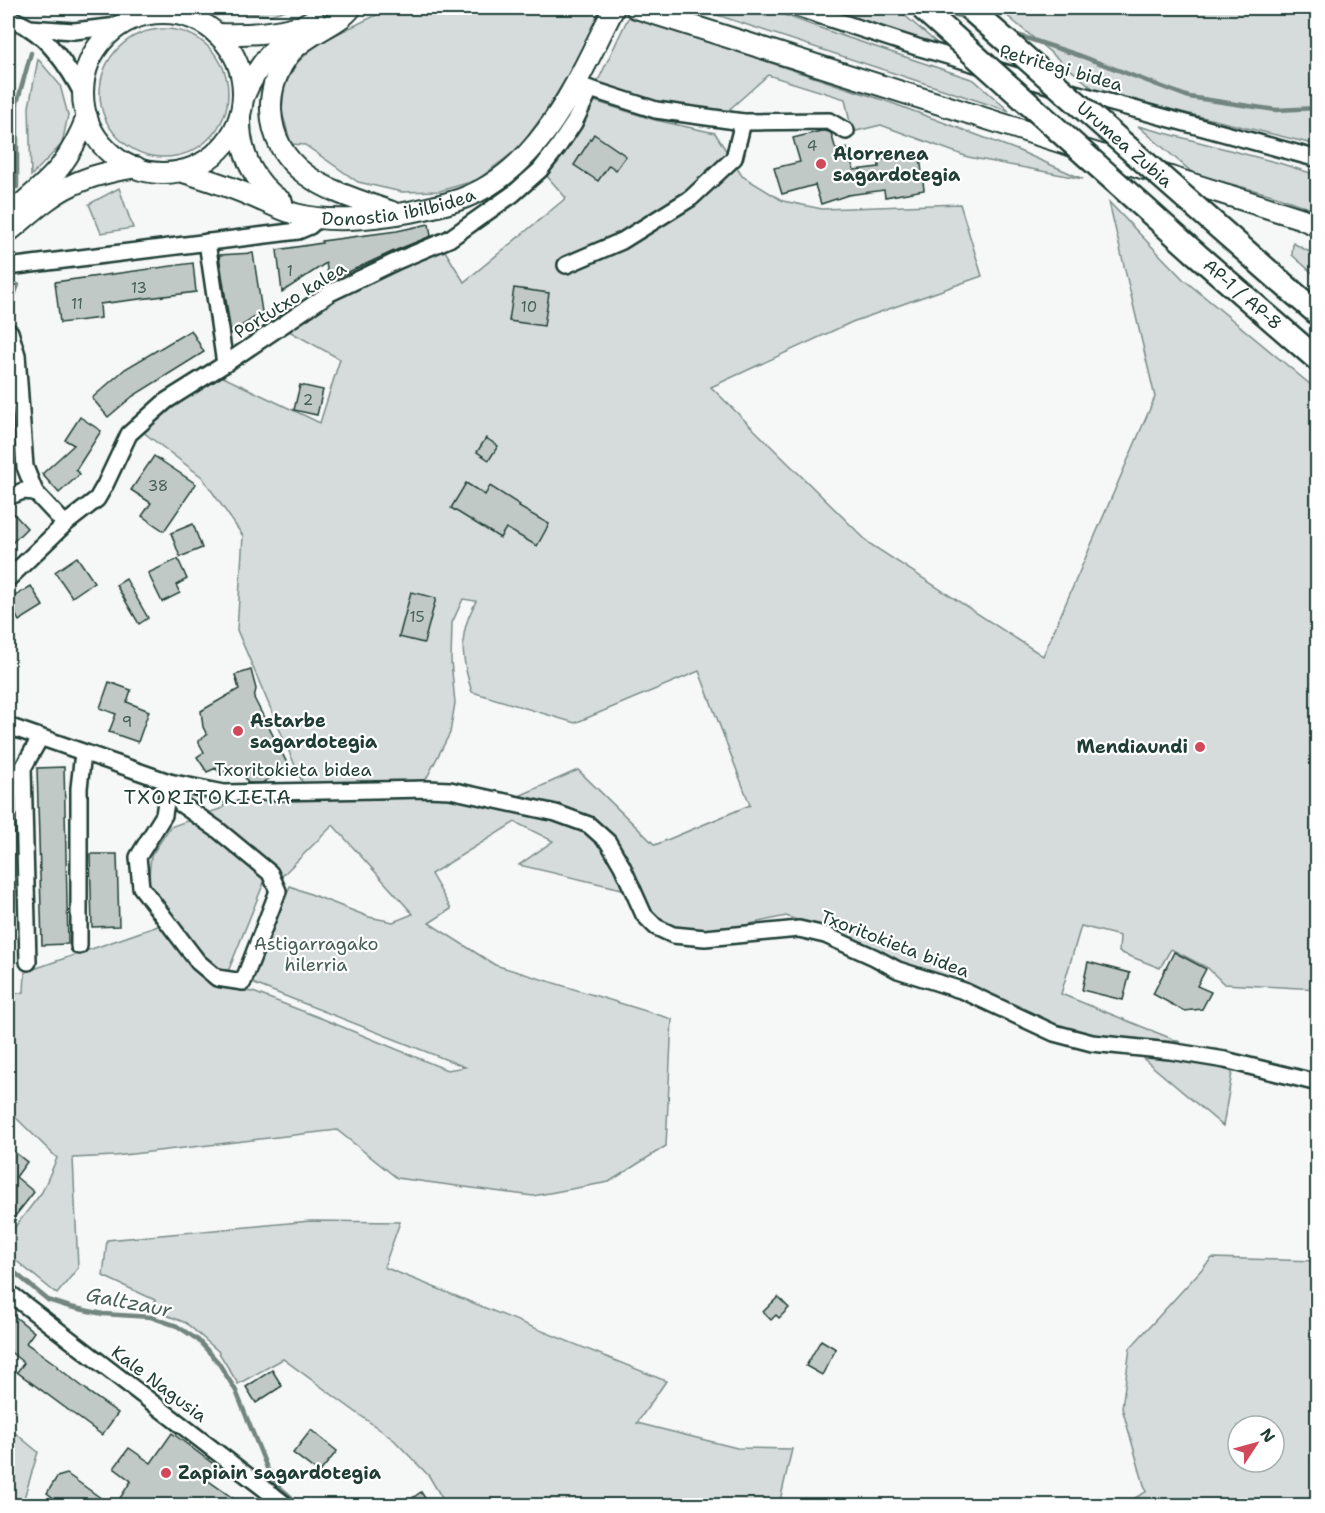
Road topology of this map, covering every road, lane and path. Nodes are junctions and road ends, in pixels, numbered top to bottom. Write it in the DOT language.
graph roads {
  1 [pos="201,8"];
  2 [pos="337,8"];
  3 [pos="351,8"];
  4 [pos="614,8"];
  5 [pos="636,8"];
  6 [pos="796,8"];
  7 [pos="922,8"];
  8 [pos="969,8"];
  9 [pos="145,12"];
  10 [pos="8,17"];
  11 [pos="118,26"];
  12 [pos="301,26"];
  13 [pos="29,28"];
  14 [pos="214,31"];
  15 [pos="583,86"];
  16 [pos="83,95"];
  17 [pos="241,107"];
  18 [pos="87,117"];
  19 [pos="743,122"];
  20 [pos="846,131"];
  21 [pos="1317,159"];
  22 [pos="136,167"];
  23 [pos="180,171"];
  24 [pos="1231,198"];
  25 [pos="398,214"];
  26 [pos="8,216"];
  27 [pos="315,217"];
  28 [pos="1312,221"];
  29 [pos="8,232"];
  30 [pos="1317,240"];
  31 [pos="207,242"];
  32 [pos="1195,253"];
  33 [pos="12,265"];
  34 [pos="566,265"];
  35 [pos="1281,282"];
  36 [pos="1317,314"];
  37 [pos="10,332"];
  38 [pos="1317,360"];
  39 [pos="225,364"];
  40 [pos="34,492"];
  41 [pos="8,497"];
  42 [pos="65,524"];
  43 [pos="8,579"];
  44 [pos="8,726"];
  45 [pos="40,738"];
  46 [pos="83,753"];
  47 [pos="169,782"];
  48 [pos="79,946"];
  49 [pos="28,962"];
  50 [pos="1317,1083"];
  51 [pos="8,1292"];
  52 [pos="287,1506"];
  1 -- 14 [label="main road"];
  2 -- 12 [label="main road"];
  3 -- 25 [label="main road"];
  4 -- 15 [label="main road, Donostia ibilbidea"];
  5 -- 24 [label="main road"];
  6 -- 21 [label="street, Petritegi bidea"];
  7 -- 32 [label="highway, Urumea Zubia, bridge"];
  8 -- 35 [label="highway, Urumea Zubia, bridge"];
  9 -- 11 [label="main road"];
  9 -- 14 [label="main road"];
  10 -- 13 [label="street"];
  11 -- 13 [label="street"];
  11 -- 16 [label="main road"];
  12 -- 14 [label="main road"];
  12 -- 17 [label="main road"];
  13 -- 16 [label="street"];
  14 -- 17 [label="main road"];
  15 -- 19 [label="street"];
  15 -- 25 [label="main road, Donostia ibilbidea"];
  15 -- 39 [label="street, Portutxo kalea"];
  16 -- 18 [label="main road"];
  17 -- 23 [label="main road"];
  17 -- 27 [label="main road"];
  18 -- 22 [label="main road"];
  18 -- 26 [label="main road"];
  19 -- 20 [label="street"];
  19 -- 34 [label="street"];
  22 -- 23 [label="main road"];
  22 -- 29 [label="main road"];
  23 -- 27 [label="main road"];
  24 -- 28 [label="main road"];
  24 -- 30 [label="main road"];
  25 -- 27 [label="main road, Donostia ibilbidea"];
  27 -- 31 [label="street, Donostia ibilbidea"];
  31 -- 33 [label="street, Donostia ibilbidea"];
  31 -- 39 [label="street"];
  32 -- 38 [label="highway, AP-1 / AP-8"];
  35 -- 36 [label="highway, AP-1 / AP-8"];
  37 -- 40 [label="street"];
  39 -- 42 [label="street, Portutxo kalea"];
  40 -- 41 [label="street"];
  40 -- 42 [label="street"];
  42 -- 43 [label="street, Portutxo kalea"];
  44 -- 45 [label="street, Txoritokieta bidea"];
  45 -- 46 [label="street, Txoritokieta bidea"];
  45 -- 49 [label="street"];
  46 -- 47 [label="street, Txoritokieta bidea"];
  46 -- 48 [label="street"];
  47 -- 47 [label="street"];
  47 -- 50 [label="street, Txoritokieta bidea"];
  51 -- 52 [label="street, Kale Nagusia"];
}
